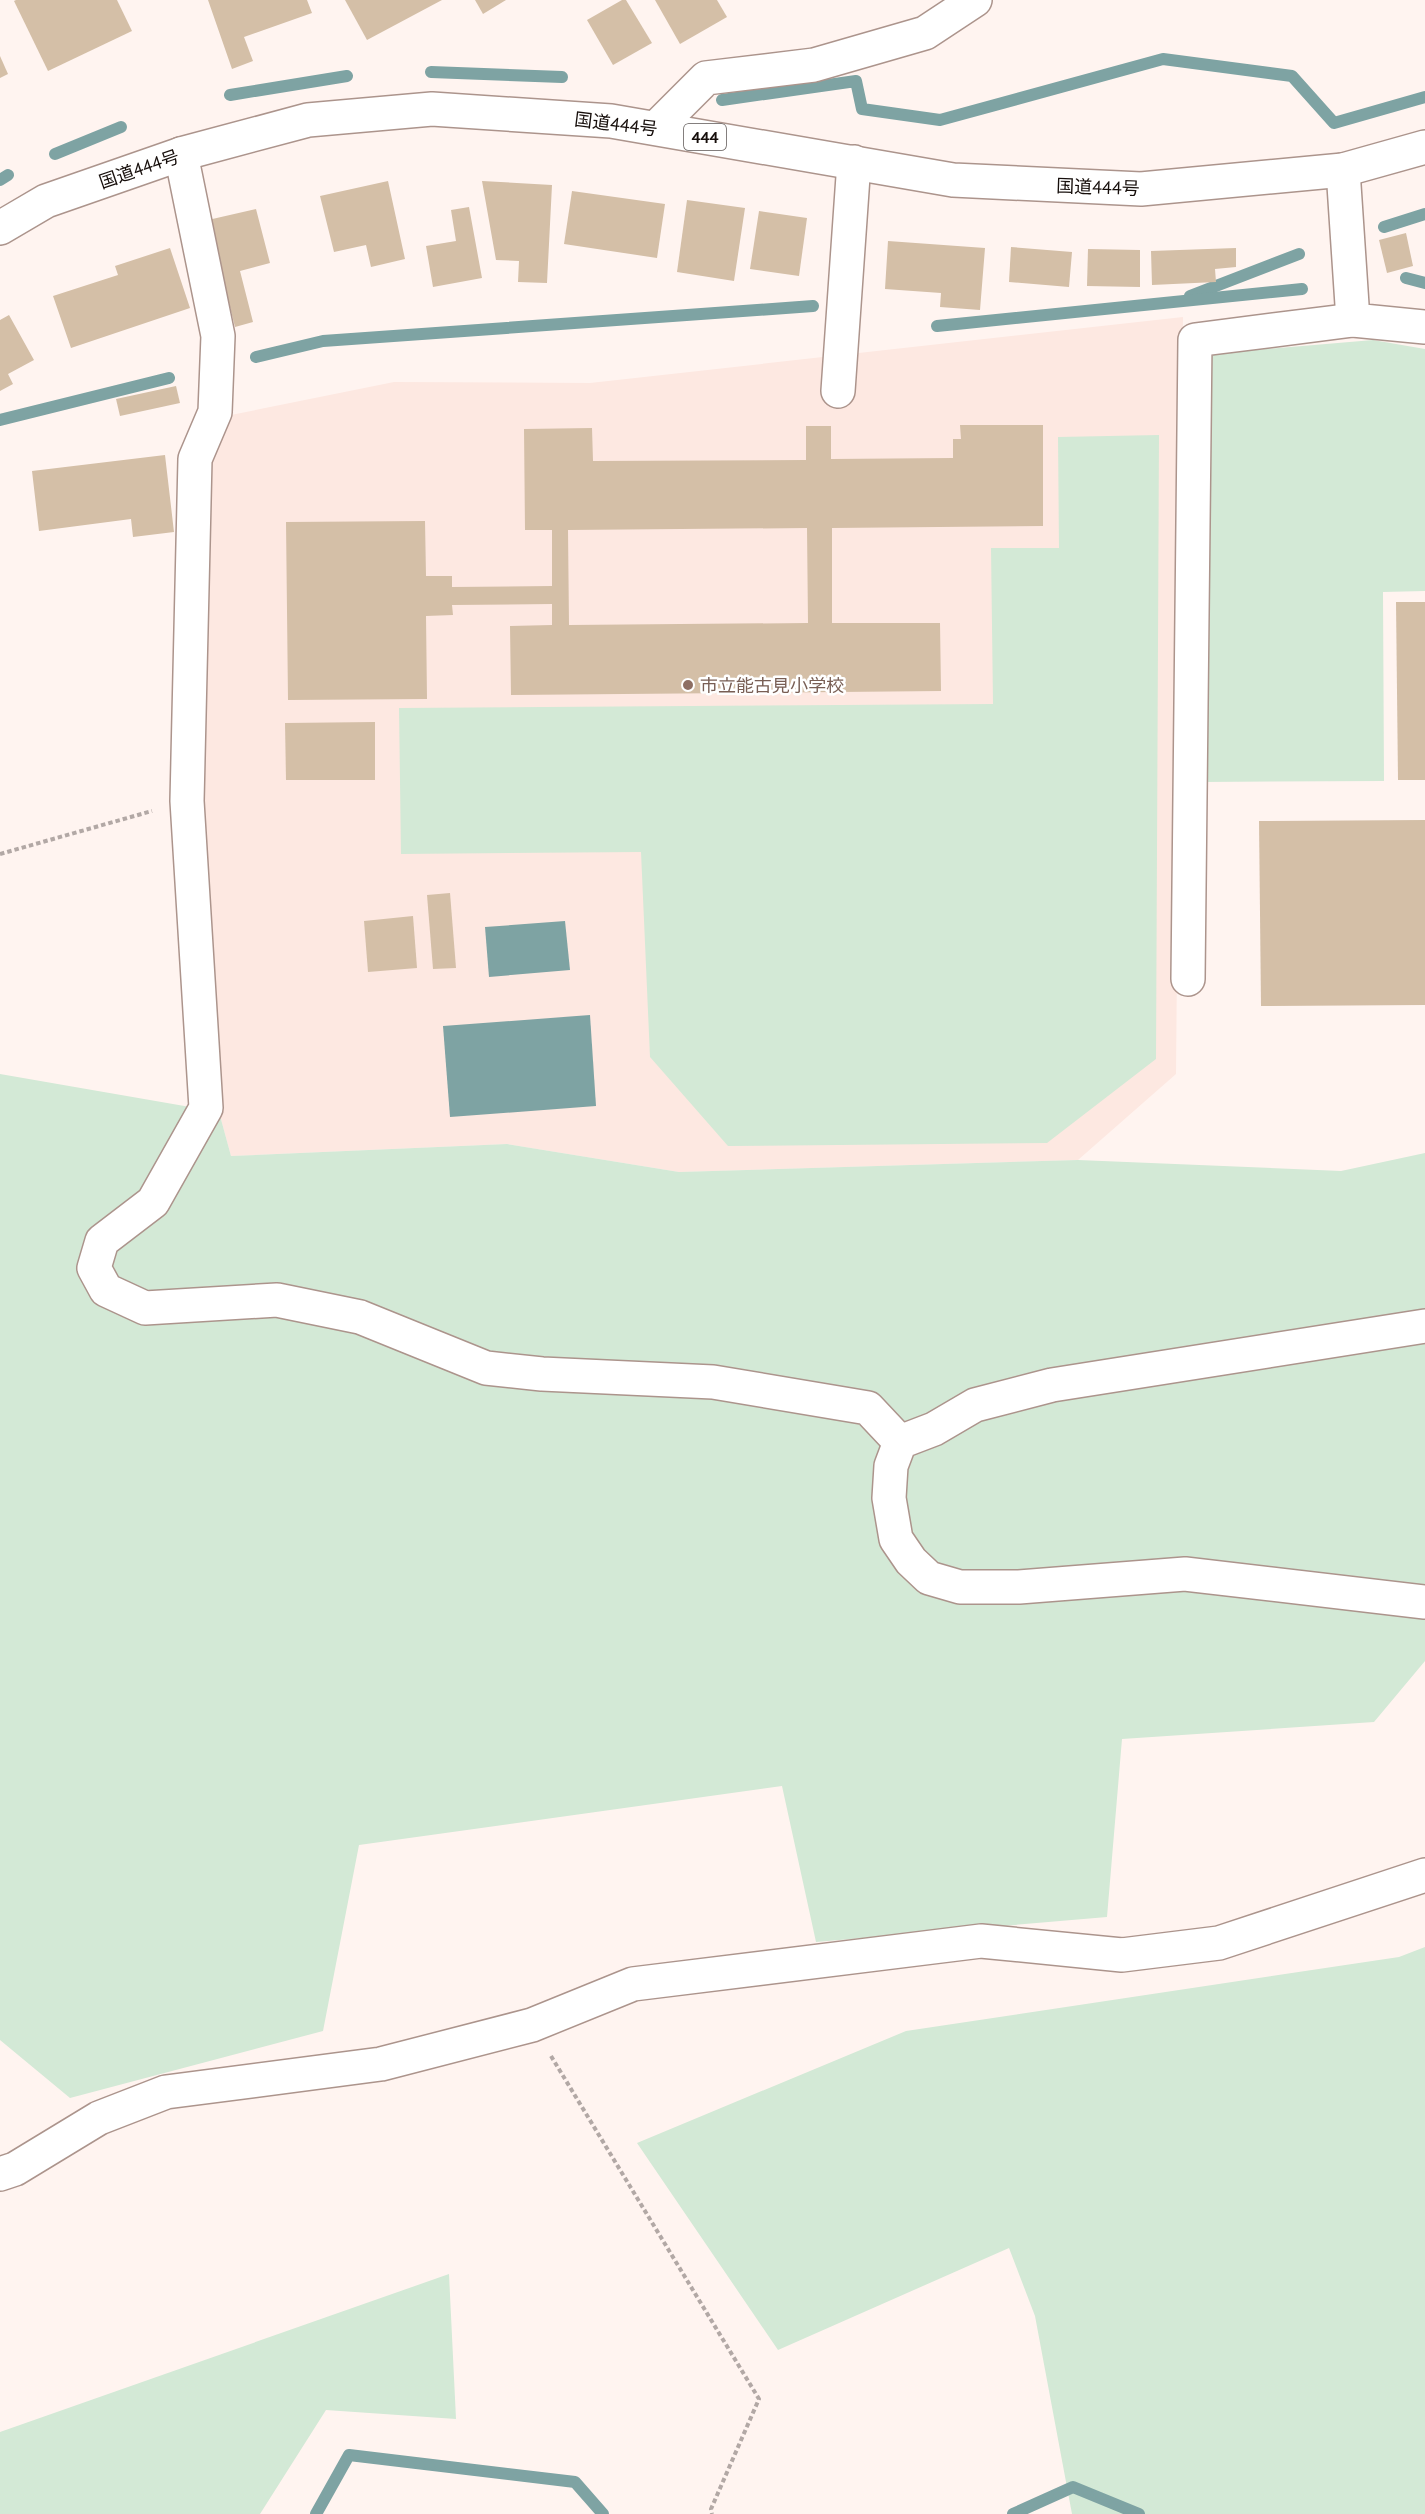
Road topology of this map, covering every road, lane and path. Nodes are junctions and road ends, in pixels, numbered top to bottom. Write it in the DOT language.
graph roads {
  1 [pos="975,0"];
  2 [pos="656,128"];
  3 [pos="1425,147"];
  4 [pos="181,154"];
  5 [pos="854,162"];
  6 [pos="1343,170"];
  7 [pos="0,228"];
  8 [pos="1353,320"];
  9 [pos="1425,327"];
  10 [pos="838,391"];
  11 [pos="187,801"];
  12 [pos="0,854"];
  13 [pos="1188,979"];
  14 [pos="1425,1326"];
  15 [pos="900,1442"];
  16 [pos="1425,1602"];
  17 [pos="1425,1875"];
  18 [pos="532,2025"];
  19 [pos="0,2174"];
  20 [pos="712,2514"];
  1 -- 2 [label="main road"];
  2 -- 4 [label="main road, 国道444号 / 444"];
  2 -- 5 [label="main road, 国道444号 / 444"];
  3 -- 6 [label="main road, 国道444号 / 444"];
  4 -- 7 [label="main road, 国道444号 / 444"];
  4 -- 11 [label="main road"];
  5 -- 6 [label="main road, 国道444号 / 444"];
  5 -- 10 [label="main road"];
  6 -- 8 [label="main road"];
  8 -- 9 [label="main road"];
  8 -- 13 [label="main road"];
  11 -- 12 [label="path"];
  11 -- 15 [label="main road"];
  14 -- 15 [label="main road"];
  15 -- 16 [label="main road"];
  17 -- 18 [label="main road"];
  18 -- 19 [label="main road"];
  18 -- 20 [label="path"];
}
